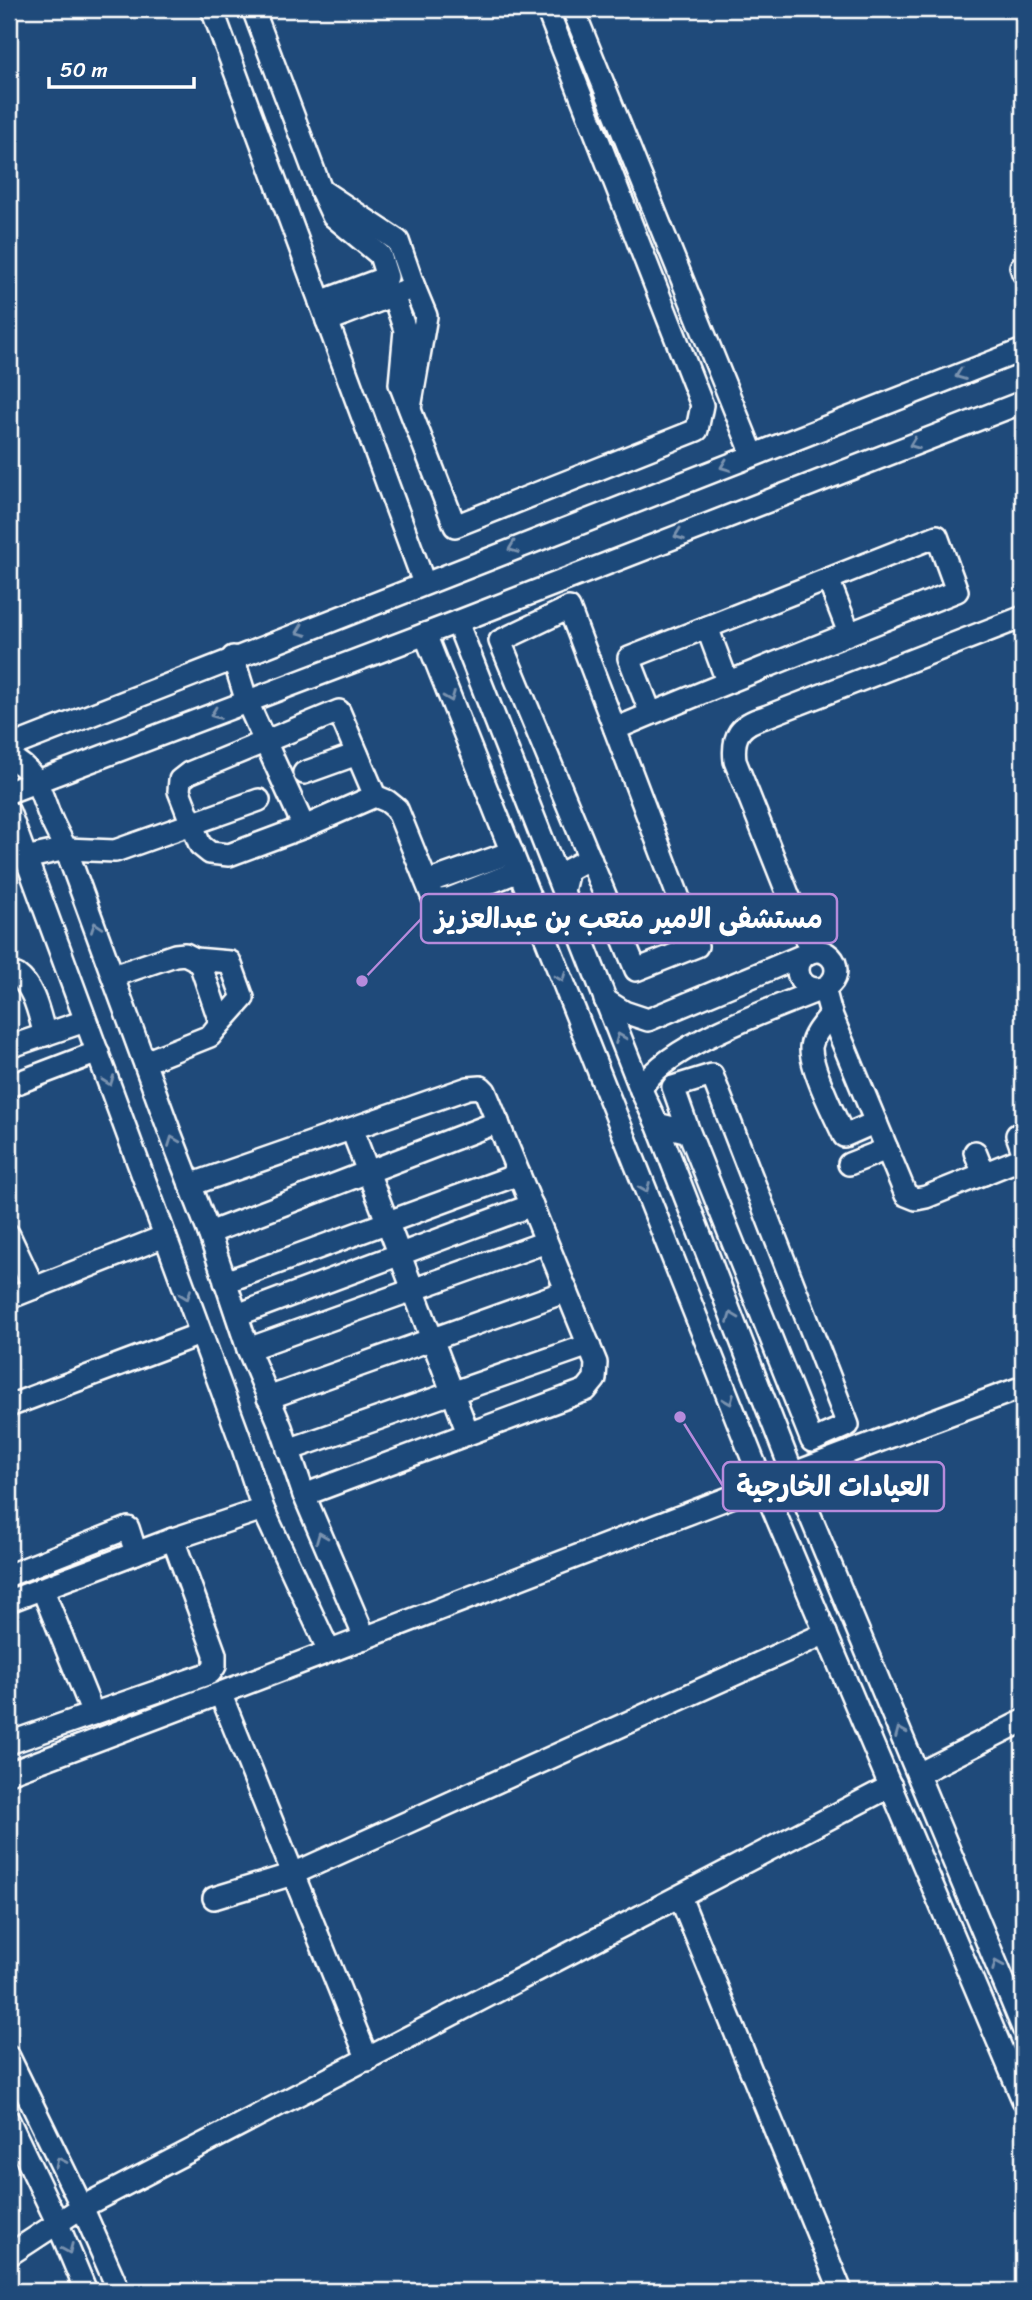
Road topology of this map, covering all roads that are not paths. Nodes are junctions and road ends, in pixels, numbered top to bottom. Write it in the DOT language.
graph roads {
  1 [pos="212,9"];
  2 [pos="253,9"];
  3 [pos="547,9"];
  4 [pos="573,9"];
  5 [pos="321,190"];
  6 [pos="1023,266"];
  7 [pos="1023,273"];
  8 [pos="411,278"];
  9 [pos="390,286"];
  10 [pos="323,312"];
  11 [pos="1023,350"];
  12 [pos="1023,402"];
  13 [pos="410,410"];
  14 [pos="753,455"];
  15 [pos="828,579"];
  16 [pos="424,583"];
  17 [pos="457,622"];
  18 [pos="1021,624"];
  19 [pos="707,628"];
  20 [pos="425,634"];
  21 [pos="849,634"];
  22 [pos="233,657"];
  23 [pos="727,681"];
  24 [pos="247,702"];
  25 [pos="651,714"];
  26 [pos="615,729"];
  27 [pos="266,742"];
  28 [pos="357,754"];
  29 [pos="14,756"];
  30 [pos="304,773"];
  31 [pos="38,782"];
  32 [pos="9,792"];
  33 [pos="375,796"];
  34 [pos="259,800"];
  35 [pos="9,812"];
  36 [pos="191,825"];
  37 [pos="304,827"];
  38 [pos="66,849"];
  39 [pos="547,849"];
  40 [pos="25,858"];
  41 [pos="590,858"];
  42 [pos="516,862"];
  43 [pos="563,891"];
  44 [pos="810,953"];
  45 [pos="195,958"];
  46 [pos="113,976"];
  47 [pos="9,977"];
  48 [pos="824,988"];
  49 [pos="605,1000"];
  50 [pos="831,1014"];
  51 [pos="85,1021"];
  52 [pos="218,1026"];
  53 [pos="45,1035"];
  54 [pos="9,1047"];
  55 [pos="98,1052"];
  56 [pos="145,1062"];
  57 [pos="9,1086"];
  58 [pos="641,1090"];
  59 [pos="498,1122"];
  60 [pos="876,1122"];
  61 [pos="657,1124"];
  62 [pos="352,1130"];
  63 [pos="689,1132"];
  64 [pos="887,1149"];
  65 [pos="975,1152"];
  66 [pos="1023,1158"];
  67 [pos="849,1164"];
  68 [pos="367,1171"];
  69 [pos="519,1174"];
  70 [pos="984,1174"];
  71 [pos="190,1185"];
  72 [pos="532,1205"];
  73 [pos="387,1222"];
  74 [pos="209,1233"];
  75 [pos="9,1235"];
  76 [pos="165,1236"];
  77 [pos="546,1242"];
  78 [pos="400,1255"];
  79 [pos="225,1282"];
  80 [pos="34,1288"];
  81 [pos="414,1291"];
  82 [pos="566,1291"];
  83 [pos="9,1298"];
  84 [pos="237,1315"];
  85 [pos="200,1334"];
  86 [pos="432,1338"];
  87 [pos="589,1345"];
  88 [pos="248,1349"];
  89 [pos="1023,1387"];
  90 [pos="791,1389"];
  91 [pos="453,1392"];
  92 [pos="268,1398"];
  93 [pos="9,1406"];
  94 [pos="770,1417"];
  95 [pos="468,1433"];
  96 [pos="288,1450"];
  97 [pos="792,1472"];
  98 [pos="763,1485"];
  99 [pos="304,1495"];
  100 [pos="263,1509"];
  101 [pos="173,1539"];
  102 [pos="136,1553"];
  103 [pos="9,1575"];
  104 [pos="42,1588"];
  105 [pos="9,1601"];
  106 [pos="826,1633"];
  107 [pos="365,1638"];
  108 [pos="330,1651"];
  109 [pos="221,1695"];
  110 [pos="93,1714"];
  111 [pos="1023,1721"];
  112 [pos="9,1743"];
  113 [pos="9,1773"];
  114 [pos="918,1774"];
  115 [pos="891,1786"];
  116 [pos="293,1874"];
  117 [pos="680,1897"];
  118 [pos="214,1898"];
  119 [pos="1023,2028"];
  120 [pos="9,2057"];
  121 [pos="368,2060"];
  122 [pos="1023,2100"];
  123 [pos="9,2121"];
  124 [pos="82,2207"];
  125 [pos="57,2222"];
  126 [pos="9,2255"];
  127 [pos="86,2291"];
  128 [pos="118,2291"];
  129 [pos="841,2291"];
  1 -- 10 [label="street"];
  2 -- 5 [label="street"];
  3 -- 13 [label="street"];
  4 -- 14 [label="street"];
  5 -- 8 [label="street"];
  5 -- 9 [label="street"];
  6 -- 7 [label="street"];
  8 -- 9 [label="street"];
  8 -- 13 [label="street"];
  9 -- 10 [label="street"];
  9 -- 13 [label="street"];
  10 -- 16 [label="street"];
  11 -- 14 [label="street, one-way"];
  12 -- 17 [label="street, one-way"];
  14 -- 16 [label="street, one-way"];
  15 -- 19 [label="street"];
  15 -- 21 [label="street"];
  15 -- 21 [label="street"];
  16 -- 22 [label="street, one-way"];
  17 -- 20 [label="street"];
  17 -- 39 [label="street"];
  18 -- 44 [label="street"];
  19 -- 23 [label="street"];
  19 -- 25 [label="street"];
  20 -- 24 [label="street"];
  20 -- 42 [label="street, one-way"];
  21 -- 23 [label="street"];
  22 -- 24 [label="street"];
  22 -- 29 [label="street"];
  23 -- 25 [label="street"];
  24 -- 27 [label="street"];
  24 -- 31 [label="street, one-way"];
  25 -- 26 [label="street"];
  26 -- 41 [label="street"];
  26 -- 41 [label="street"];
  27 -- 28 [label="street"];
  27 -- 36 [label="street"];
  27 -- 37 [label="street"];
  28 -- 30 [label="street"];
  28 -- 33 [label="street"];
  29 -- 31 [label="street"];
  31 -- 32 [label="street"];
  31 -- 38 [label="street"];
  33 -- 37 [label="street"];
  33 -- 42 [label="street"];
  34 -- 36 [label="street"];
  35 -- 40 [label="street"];
  36 -- 37 [label="street"];
  36 -- 38 [label="street"];
  38 -- 40 [label="street"];
  46 -- 38 [label="street, one-way"];
  39 -- 42 [label="street"];
  39 -- 43 [label="street"];
  40 -- 51 [label="street"];
  41 -- 43 [label="street"];
  42 -- 98 [label="street, one-way"];
  43 -- 49 [label="street"];
  44 -- 48 [label="street"];
  44 -- 49 [label="street"];
  45 -- 46 [label="street"];
  45 -- 52 [label="street"];
  45 -- 52 [label="street"];
  46 -- 56 [label="street"];
  47 -- 53 [label="street"];
  48 -- 50 [label="street"];
  48 -- 58 [label="street"];
  58 -- 49 [label="street, one-way"];
  50 -- 60 [label="street"];
  50 -- 60 [label="street"];
  51 -- 53 [label="street"];
  51 -- 55 [label="street"];
  52 -- 56 [label="street"];
  53 -- 54 [label="street"];
  55 -- 57 [label="street"];
  55 -- 76 [label="street, one-way"];
  71 -- 56 [label="street, one-way"];
  58 -- 61 [label="street"];
  59 -- 62 [label="street"];
  59 -- 68 [label="street"];
  59 -- 69 [label="street"];
  60 -- 64 [label="street"];
  61 -- 63 [label="street"];
  94 -- 61 [label="street, one-way"];
  62 -- 68 [label="street"];
  62 -- 71 [label="street"];
  63 -- 90 [label="street"];
  63 -- 90 [label="street"];
  64 -- 67 [label="street"];
  64 -- 70 [label="street"];
  65 -- 70 [label="street"];
  66 -- 70 [label="street"];
  68 -- 73 [label="street"];
  68 -- 74 [label="street"];
  69 -- 72 [label="street"];
  69 -- 73 [label="street"];
  71 -- 74 [label="street"];
  72 -- 77 [label="street"];
  72 -- 78 [label="street"];
  73 -- 78 [label="street"];
  73 -- 79 [label="street"];
  74 -- 79 [label="street"];
  75 -- 80 [label="street"];
  76 -- 80 [label="street"];
  76 -- 85 [label="street, one-way"];
  77 -- 81 [label="street"];
  77 -- 82 [label="street"];
  78 -- 81 [label="street"];
  78 -- 84 [label="street"];
  79 -- 84 [label="street"];
  80 -- 83 [label="street"];
  81 -- 86 [label="street"];
  81 -- 88 [label="street"];
  82 -- 86 [label="street"];
  82 -- 87 [label="street"];
  84 -- 88 [label="street"];
  85 -- 93 [label="street"];
  85 -- 100 [label="street"];
  86 -- 91 [label="street"];
  86 -- 92 [label="street"];
  87 -- 91 [label="street"];
  87 -- 95 [label="street"];
  88 -- 92 [label="street"];
  89 -- 97 [label="street"];
  90 -- 94 [label="street"];
  91 -- 95 [label="street"];
  91 -- 96 [label="street"];
  92 -- 96 [label="street"];
  94 -- 97 [label="street"];
  95 -- 99 [label="street"];
  96 -- 99 [label="street"];
  97 -- 98 [label="street"];
  114 -- 97 [label="street, one-way"];
  98 -- 106 [label="street"];
  98 -- 107 [label="street"];
  107 -- 99 [label="street, one-way"];
  100 -- 101 [label="street"];
  100 -- 108 [label="street"];
  101 -- 102 [label="street"];
  101 -- 110 [label="street"];
  102 -- 103 [label="street"];
  102 -- 104 [label="street"];
  104 -- 105 [label="street"];
  104 -- 110 [label="street"];
  106 -- 115 [label="street"];
  106 -- 116 [label="street"];
  107 -- 108 [label="street"];
  108 -- 109 [label="street"];
  109 -- 113 [label="street"];
  109 -- 116 [label="street"];
  110 -- 112 [label="street"];
  111 -- 114 [label="street"];
  119 -- 114 [label="street, one-way"];
  115 -- 117 [label="street"];
  115 -- 122 [label="street"];
  116 -- 118 [label="street"];
  116 -- 121 [label="street"];
  117 -- 121 [label="street"];
  117 -- 129 [label="street"];
  124 -- 120 [label="street, one-way"];
  121 -- 124 [label="street"];
  123 -- 125 [label="street"];
  124 -- 125 [label="street"];
  124 -- 128 [label="street"];
  125 -- 126 [label="street"];
  125 -- 127 [label="street, one-way"];
}
